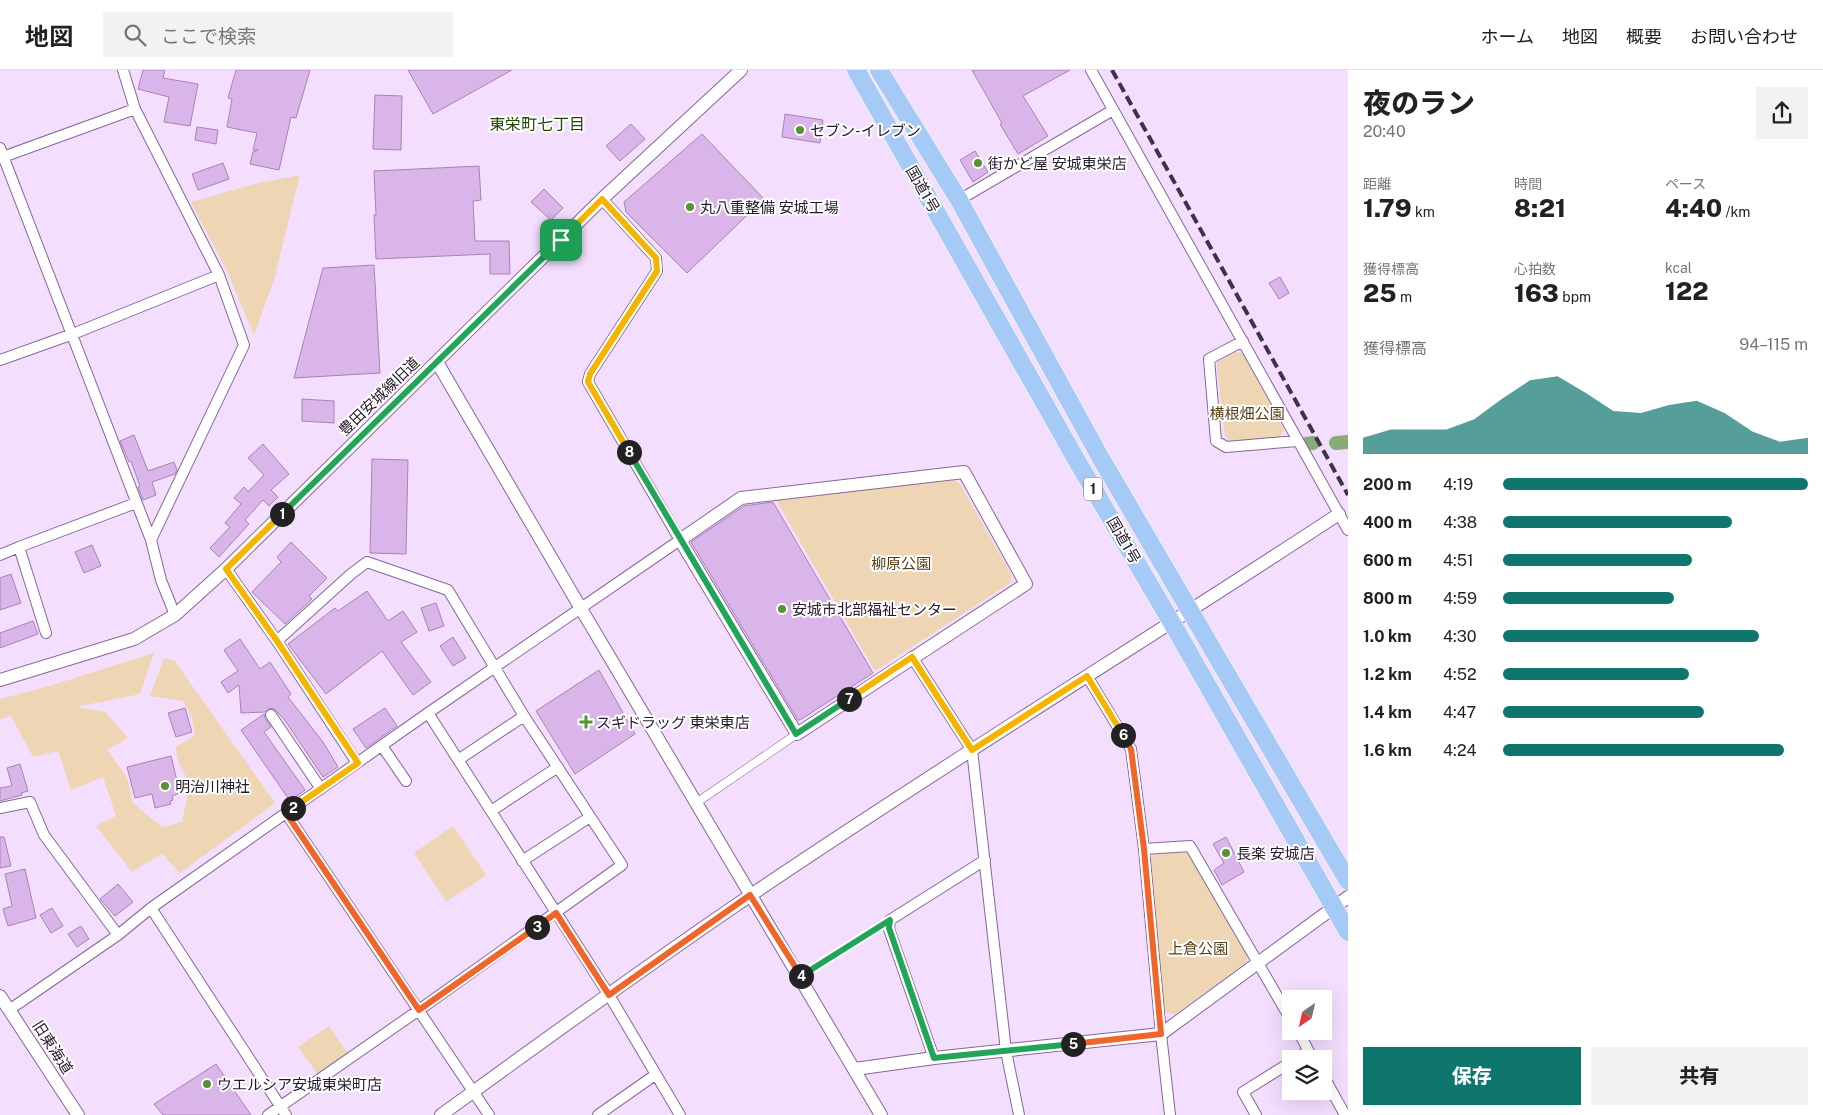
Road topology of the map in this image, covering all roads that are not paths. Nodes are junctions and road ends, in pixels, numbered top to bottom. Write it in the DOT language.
graph roads {
  1 [pos="123,70"];
  2 [pos="741,70"];
  3 [pos="856,70"];
  4 [pos="880,70"];
  5 [pos="1091,70"];
  6 [pos="135,109"];
  7 [pos="1114,110"];
  8 [pos="1,154"];
  9 [pos="602,199"];
  10 [pos="960,200"];
  11 [pos="219,274"];
  12 [pos="73,334"];
  13 [pos="1243,341"];
  14 [pos="0,360"];
  15 [pos="437,362"];
  16 [pos="1297,441"];
  17 [pos="136,503"];
  18 [pos="1339,514"];
  19 [pos="1348,530"];
  20 [pos="150,540"];
  21 [pos="680,540"];
  22 [pos="19,547"];
  23 [pos="0,555"];
  24 [pos="226,569"];
  25 [pos="580,608"];
  26 [pos="1191,611"];
  27 [pos="175,615"];
  28 [pos="1172,623"];
  29 [pos="46,633"];
  30 [pos="277,641"];
  31 [pos="912,657"];
  32 [pos="495,667"];
  33 [pos="1087,676"];
  34 [pos="0,680"];
  35 [pos="428,713"];
  36 [pos="271,715"];
  37 [pos="524,716"];
  38 [pos="796,734"];
  39 [pos="382,746"];
  40 [pos="972,750"];
  41 [pos="458,760"];
  42 [pos="358,763"];
  43 [pos="558,767"];
  44 [pos="406,781"];
  45 [pos="321,788"];
  46 [pos="696,803"];
  47 [pos="0,808"];
  48 [pos="491,811"];
  49 [pos="286,813"];
  50 [pos="590,817"];
  51 [pos="1144,849"];
  52 [pos="985,860"];
  53 [pos="522,861"];
  54 [pos="1348,881"];
  55 [pos="750,895"];
  56 [pos="1348,897"];
  57 [pos="1333,906"];
  58 [pos="151,908"];
  59 [pos="556,913"];
  60 [pos="890,920"];
  61 [pos="1348,932"];
  62 [pos="118,935"];
  63 [pos="1260,962"];
  64 [pos="800,977"];
  65 [pos="609,995"];
  66 [pos="0,996"];
  67 [pos="1282,1003"];
  68 [pos="9,1010"];
  69 [pos="419,1010"];
  70 [pos="1161,1034"];
  71 [pos="1006,1051"];
  72 [pos="934,1058"];
  73 [pos="1282,1068"];
  74 [pos="855,1069"];
  75 [pos="655,1075"];
  76 [pos="474,1091"];
  77 [pos="1332,1091"];
  78 [pos="283,1111"];
  79 [pos="78,1115"];
  80 [pos="268,1115"];
  81 [pos="441,1115"];
  82 [pos="489,1115"];
  83 [pos="598,1115"];
  84 [pos="680,1115"];
  85 [pos="881,1115"];
  86 [pos="1019,1115"];
  87 [pos="1170,1115"];
  88 [pos="1256,1115"];
  89 [pos="1345,1115"];
  1 -- 6 [label="street"];
  2 -- 9 [label="street, 豊田安城線旧道"];
  3 -- 28 [label="highway, 国道1号 / 1"];
  4 -- 10 [label="highway, 国道1号 / 1"];
  5 -- 7 [label="street"];
  6 -- 8 [label="street"];
  6 -- 11 [label="street"];
  7 -- 10 [label="street"];
  7 -- 13 [label="street"];
  8 -- 12 [label="street"];
  9 -- 15 [label="street, 豊田安城線旧道"];
  9 -- 21 [label="street"];
  10 -- 26 [label="highway, 国道1号 / 1"];
  11 -- 12 [label="street"];
  11 -- 20 [label="street"];
  12 -- 14 [label="street"];
  12 -- 17 [label="street"];
  13 -- 16 [label="street"];
  13 -- 16 [label="street"];
  15 -- 24 [label="street, 豊田安城線旧道"];
  15 -- 25 [label="street"];
  16 -- 18 [label="street"];
  17 -- 20 [label="street"];
  17 -- 22 [label="street"];
  18 -- 19 [label="street"];
  18 -- 26 [label="street"];
  20 -- 27 [label="street"];
  21 -- 25 [label="street"];
  21 -- 31 [label="street"];
  21 -- 38 [label="street"];
  22 -- 23 [label="street"];
  22 -- 29 [label="street"];
  24 -- 27 [label="street, 豊田安城線旧道"];
  24 -- 30 [label="street"];
  25 -- 32 [label="street"];
  25 -- 46 [label="street"];
  26 -- 28 [label="street"];
  26 -- 54 [label="highway, 国道1号 / 1"];
  27 -- 34 [label="street, 豊田安城線旧道"];
  28 -- 33 [label="street"];
  28 -- 57 [label="highway, 国道1号 / 1"];
  30 -- 32 [label="street"];
  30 -- 42 [label="street"];
  31 -- 38 [label="street"];
  31 -- 40 [label="street"];
  32 -- 35 [label="street"];
  32 -- 37 [label="street"];
  33 -- 40 [label="street"];
  33 -- 51 [label="street"];
  35 -- 39 [label="street"];
  35 -- 41 [label="street"];
  36 -- 45 [label="street"];
  37 -- 41 [label="street"];
  37 -- 43 [label="street"];
  38 -- 46 [label="street"];
  39 -- 42 [label="street"];
  39 -- 44 [label="street"];
  40 -- 52 [label="street"];
  40 -- 55 [label="street"];
  41 -- 48 [label="street"];
  42 -- 45 [label="street"];
  43 -- 48 [label="street"];
  43 -- 50 [label="street"];
  45 -- 49 [label="street"];
  46 -- 55 [label="street"];
  47 -- 62 [label="street"];
  48 -- 53 [label="street"];
  49 -- 58 [label="street"];
  49 -- 69 [label="street"];
  50 -- 53 [label="street"];
  50 -- 59 [label="street"];
  51 -- 63 [label="street"];
  51 -- 70 [label="street"];
  52 -- 60 [label="street"];
  52 -- 71 [label="street"];
  53 -- 59 [label="street"];
  55 -- 64 [label="street"];
  55 -- 65 [label="street"];
  56 -- 57 [label="street"];
  57 -- 61 [label="highway, 国道1号 / 1"];
  57 -- 63 [label="street"];
  58 -- 62 [label="street"];
  58 -- 78 [label="street"];
  59 -- 65 [label="street"];
  59 -- 69 [label="street"];
  60 -- 64 [label="street"];
  60 -- 72 [label="street"];
  62 -- 68 [label="street"];
  63 -- 67 [label="street"];
  63 -- 70 [label="street"];
  64 -- 74 [label="street"];
  65 -- 75 [label="street"];
  65 -- 76 [label="street"];
  66 -- 68 [label="street, 旧東海道"];
  68 -- 79 [label="street, 旧東海道"];
  69 -- 76 [label="street"];
  69 -- 78 [label="street"];
  70 -- 71 [label="street"];
  70 -- 87 [label="street"];
  71 -- 72 [label="street"];
  71 -- 86 [label="street"];
  72 -- 74 [label="street"];
  73 -- 88 [label="street"];
  74 -- 85 [label="street"];
  75 -- 83 [label="street"];
  75 -- 84 [label="street"];
  76 -- 81 [label="street"];
  76 -- 82 [label="street"];
  77 -- 89 [label="street"];
  78 -- 80 [label="street"];
}
